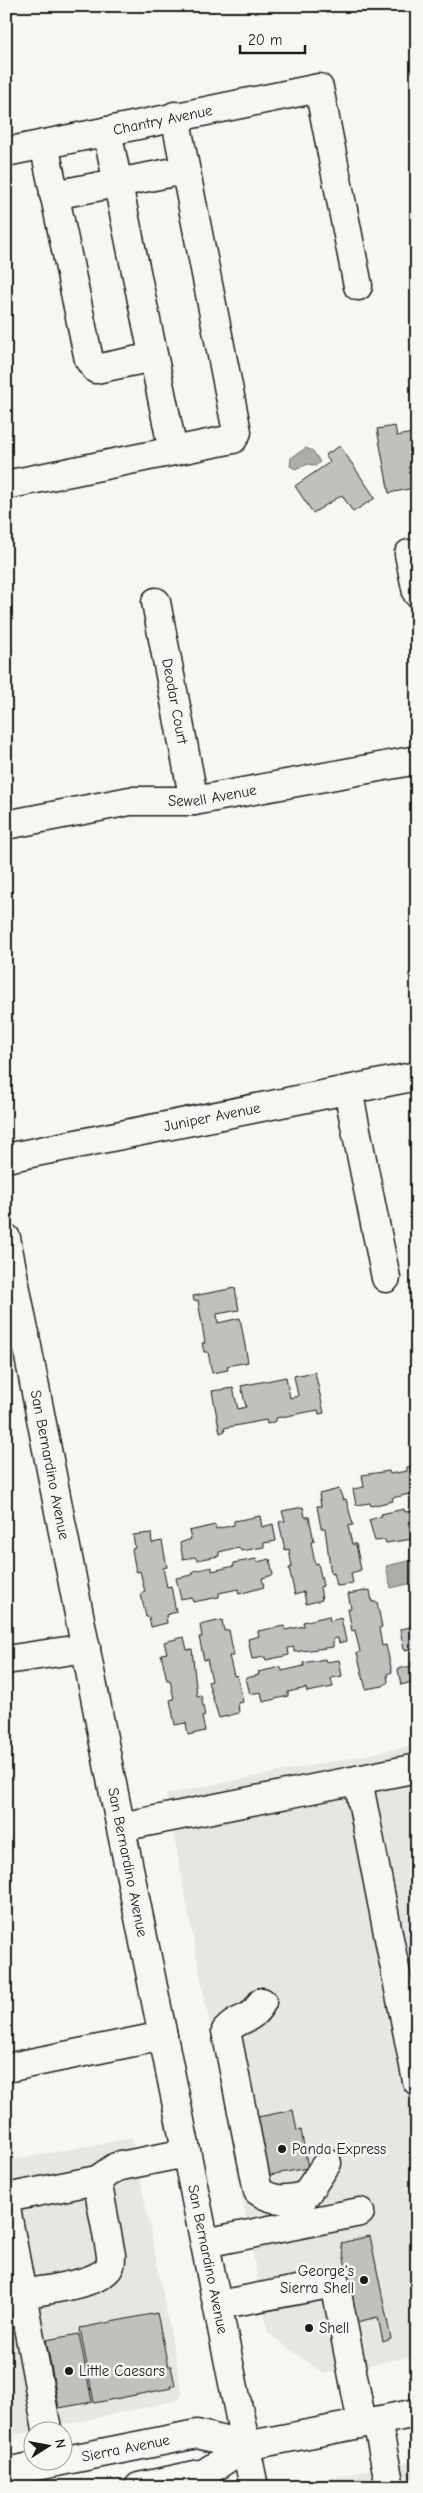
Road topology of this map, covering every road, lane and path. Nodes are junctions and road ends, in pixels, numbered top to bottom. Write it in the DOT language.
graph roads {
  1 [pos="175,116"];
  2 [pos="107,131"];
  3 [pos="44,144"];
  4 [pos="6,152"];
  5 [pos="185,170"];
  6 [pos="118,183"];
  7 [pos="54,195"];
  8 [pos="358,286"];
  9 [pos="154,357"];
  10 [pos="173,451"];
  11 [pos="6,485"];
  12 [pos="409,554"];
  13 [pos="417,594"];
  14 [pos="156,602"];
  15 [pos="417,760"];
  16 [pos="194,801"];
  17 [pos="6,825"];
  18 [pos="417,1076"];
  19 [pos="348,1090"];
  20 [pos="6,1158"];
  21 [pos="6,1238"];
  22 [pos="386,1278"];
  23 [pos="16,1336"];
  24 [pos="86,1648"];
  25 [pos="6,1660"];
  26 [pos="417,1768"];
  27 [pos="358,1780"];
  28 [pos="121,1827"];
  29 [pos="262,2002"];
  30 [pos="163,2036"];
  31 [pos="6,2068"];
  32 [pos="417,2081"];
  33 [pos="186,2153"];
  34 [pos="327,2162"];
  35 [pos="97,2180"];
  36 [pos="6,2198"];
  37 [pos="6,2208"];
  38 [pos="360,2212"];
  39 [pos="205,2243"];
  40 [pos="22,2294"];
  41 [pos="218,2305"];
  42 [pos="417,2413"];
  43 [pos="45,2420"];
  44 [pos="369,2422"];
  45 [pos="246,2446"];
  46 [pos="72,2458"];
  47 [pos="22,2468"];
  48 [pos="6,2472"];
  49 [pos="139,2487"];
  50 [pos="254,2487"];
  51 [pos="390,2487"];
  1 -- 2 [label="main road, Chantry Avenue"];
  1 -- 5 [label="main road"];
  1 -- 8 [label="main road, Chantry Avenue"];
  2 -- 3 [label="main road, Chantry Avenue"];
  2 -- 6 [label="main road"];
  3 -- 4 [label="main road, Chantry Avenue"];
  3 -- 7 [label="main road"];
  5 -- 6 [label="main road"];
  5 -- 10 [label="main road"];
  6 -- 7 [label="main road"];
  6 -- 9 [label="main road"];
  7 -- 9 [label="main road"];
  9 -- 10 [label="main road"];
  10 -- 11 [label="main road"];
  12 -- 13 [label="main road"];
  14 -- 16 [label="main road, Deodar Court"];
  15 -- 16 [label="main road, Sewell Avenue"];
  16 -- 17 [label="main road, Sewell Avenue"];
  18 -- 19 [label="main road, Juniper Avenue"];
  19 -- 20 [label="main road, Juniper Avenue"];
  19 -- 22 [label="main road"];
  21 -- 23 [label="main road, San Bernardino Avenue"];
  23 -- 24 [label="main road, San Bernardino Avenue"];
  24 -- 25 [label="main road"];
  24 -- 28 [label="main road, San Bernardino Avenue"];
  26 -- 27 [label="main road"];
  27 -- 28 [label="main road"];
  27 -- 32 [label="main road"];
  28 -- 30 [label="main road, San Bernardino Avenue"];
  29 -- 34 [label="main road"];
  30 -- 31 [label="main road"];
  30 -- 33 [label="main road, San Bernardino Avenue"];
  33 -- 35 [label="main road"];
  33 -- 39 [label="main road, San Bernardino Avenue"];
  35 -- 36 [label="main road"];
  35 -- 40 [label="main road"];
  37 -- 40 [label="main road"];
  38 -- 39 [label="main road"];
  39 -- 41 [label="main road, San Bernardino Avenue"];
  40 -- 43 [label="main road"];
  41 -- 44 [label="main road"];
  41 -- 45 [label="main road, San Bernardino Avenue"];
  42 -- 44 [label="main road, Sierra Avenue"];
  44 -- 45 [label="main road, Sierra Avenue"];
  44 -- 51 [label="main road"];
  45 -- 46 [label="main road, Sierra Avenue"];
  45 -- 49 [label="main road, Sierra Avenue"];
  45 -- 50 [label="main road, San Bernardino Avenue"];
  47 -- 48 [label="main road, Sierra Avenue"];
}
